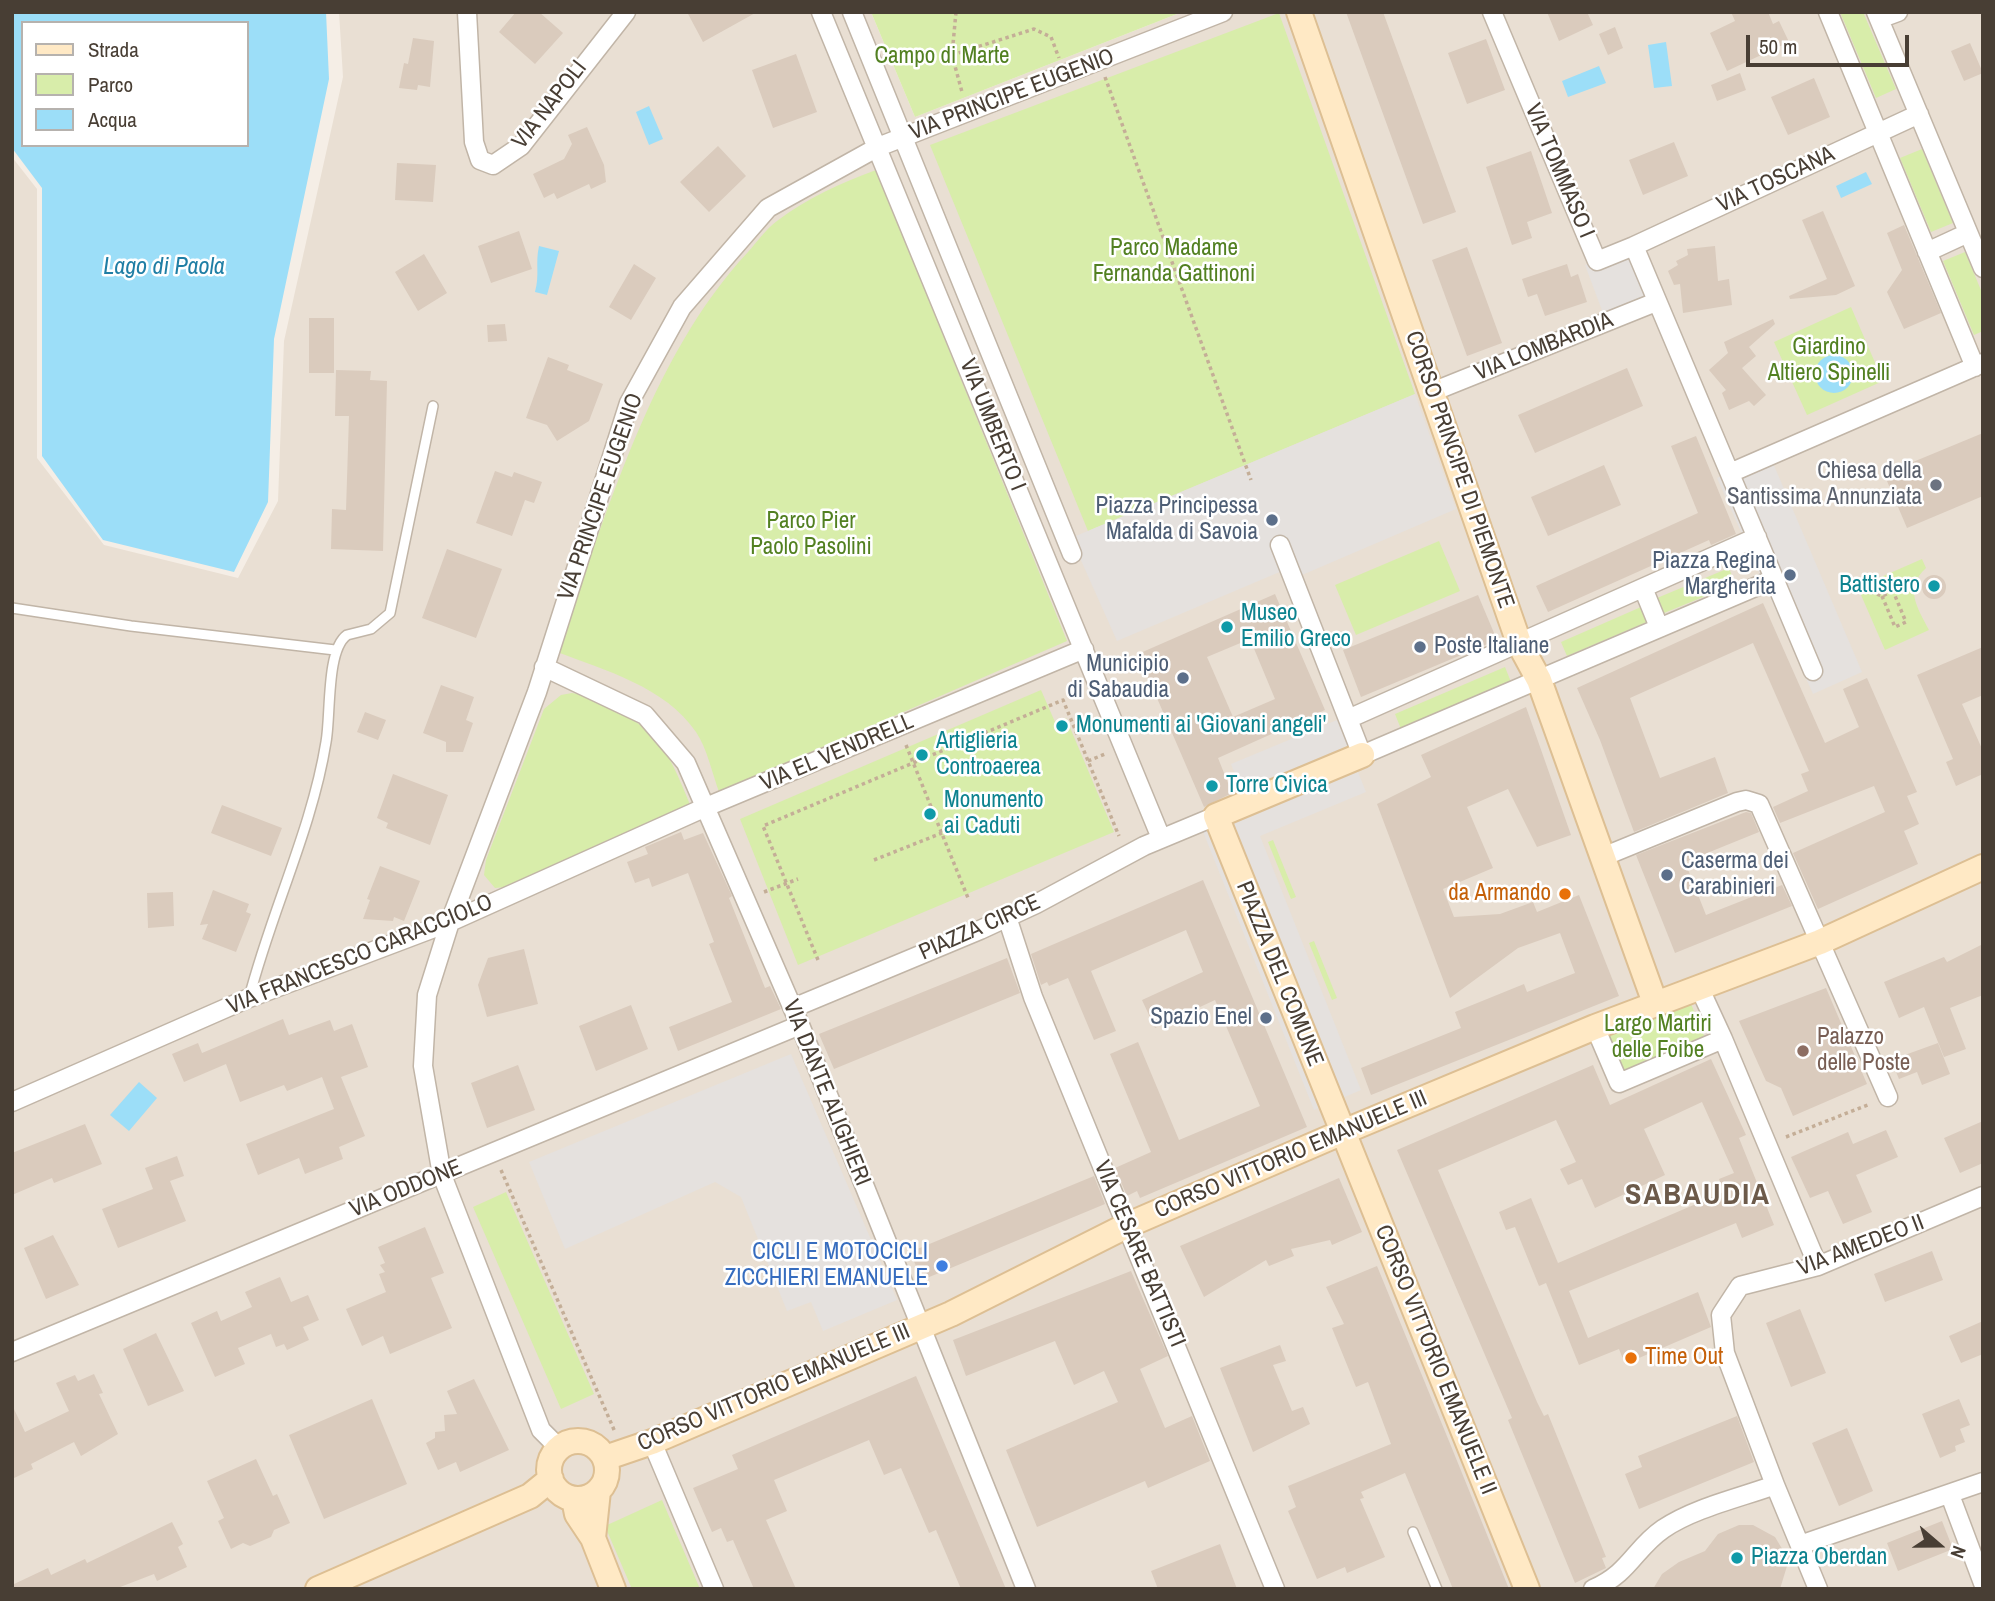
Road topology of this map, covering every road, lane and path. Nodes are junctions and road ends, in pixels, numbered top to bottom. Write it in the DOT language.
graph roads {
  1 [pos="467,12"];
  2 [pos="626,12"];
  3 [pos="821,12"];
  4 [pos="852,12"];
  5 [pos="957,12"];
  6 [pos="1223,12"];
  7 [pos="1299,12"];
  8 [pos="1492,12"];
  9 [pos="1828,12"];
  10 [pos="1898,12"];
  11 [pos="1878,16"];
  12 [pos="952,55"];
  13 [pos="1099,61"];
  14 [pos="1065,74"];
  15 [pos="968,113"];
  16 [pos="1919,114"];
  17 [pos="1878,133"];
  18 [pos="903,137"];
  19 [pos="878,147"];
  20 [pos="1968,233"];
  21 [pos="1634,246"];
  22 [pos="1927,252"];
  23 [pos="1983,268"];
  24 [pos="1656,302"];
  25 [pos="1979,365"];
  26 [pos="1432,392"];
  27 [pos="433,406"];
  28 [pos="1730,473"];
  29 [pos="1251,480"];
  30 [pos="1757,537"];
  31 [pos="1280,545"];
  32 [pos="1072,554"];
  33 [pos="1774,579"];
  34 [pos="1914,582"];
  35 [pos="1643,588"];
  36 [pos="1864,589"];
  37 [pos="1893,591"];
  38 [pos="1882,596"];
  39 [pos="12,608"];
  40 [pos="1658,627"];
  41 [pos="1519,643"];
  42 [pos="1084,649"];
  43 [pos="335,650"];
  44 [pos="544,667"];
  45 [pos="1813,671"];
  46 [pos="1539,680"];
  47 [pos="1348,719"];
  48 [pos="906,743"];
  49 [pos="1115,750"];
  50 [pos="1363,755"];
  51 [pos="1088,761"];
  52 [pos="914,763"];
  53 [pos="706,807"];
  54 [pos="1216,816"];
  55 [pos="942,833"];
  56 [pos="1119,836"];
  57 [pos="1161,838"];
  58 [pos="1605,856"];
  59 [pos="874,860"];
  60 [pos="1983,867"];
  61 [pos="798,879"];
  62 [pos="787,883"];
  63 [pos="762,893"];
  64 [pos="968,898"];
  65 [pos="1007,917"];
  66 [pos="450,922"];
  67 [pos="1820,942"];
  68 [pos="818,960"];
  69 [pos="1699,987"];
  70 [pos="249,998"];
  71 [pos="1656,1003"];
  72 [pos="793,1007"];
  73 [pos="800,1025"];
  74 [pos="1595,1027"];
  75 [pos="1723,1039"];
  76 [pos="1888,1097"];
  77 [pos="12,1102"];
  78 [pos="1343,1132"];
  79 [pos="1769,1144"];
  80 [pos="494,1155"];
  81 [pos="442,1175"];
  82 [pos="1983,1196"];
  83 [pos="1128,1225"];
  84 [pos="1818,1266"];
  85 [pos="920,1325"];
  86 [pos="12,1352"];
  87 [pos="652,1442"];
  88 [pos="559,1448"];
  89 [pos="614,1455"];
  90 [pos="551,1479"];
  91 [pos="1983,1482"];
  92 [pos="1774,1485"];
  93 [pos="598,1491"];
  94 [pos="1950,1495"];
  95 [pos="574,1499"];
  96 [pos="1413,1532"];
  97 [pos="593,1538"];
  98 [pos="1800,1545"];
  99 [pos="1983,1583"];
  100 [pos="318,1589"];
  101 [pos="613,1589"];
  102 [pos="714,1589"];
  103 [pos="1026,1589"];
  104 [pos="1275,1589"];
  105 [pos="1437,1589"];
  106 [pos="1527,1589"];
  107 [pos="1593,1589"];
  108 [pos="1818,1589"];
  1 -- 2 [label="street, VIA NAPOLI"];
  3 -- 19 [label="street, VIA UMBERTO I"];
  4 -- 18 [label="street, VIA UMBERTO I"];
  5 -- 12 [label="path"];
  6 -- 13 [label="street, VIA PRINCIPE EUGENIO"];
  7 -- 26 [label="street, CORSO PRINCIPE DI PIEMONTE"];
  8 -- 21 [label="street, VIA TOMMASO I"];
  9 -- 17 [label="street"];
  10 -- 11 [label="street"];
  11 -- 16 [label="street"];
  12 -- 14 [label="path"];
  12 -- 15 [label="path"];
  13 -- 14 [label="street, VIA PRINCIPE EUGENIO"];
  13 -- 29 [label="path"];
  14 -- 15 [label="street, VIA PRINCIPE EUGENIO"];
  15 -- 18 [label="street, VIA PRINCIPE EUGENIO"];
  16 -- 17 [label="street, VIA TOSCANA"];
  16 -- 20 [label="street"];
  17 -- 21 [label="street, VIA TOSCANA"];
  17 -- 22 [label="street"];
  18 -- 19 [label="street, VIA PRINCIPE EUGENIO"];
  18 -- 32 [label="street, VIA UMBERTO I"];
  19 -- 42 [label="street, VIA UMBERTO I"];
  19 -- 44 [label="street, VIA PRINCIPE EUGENIO"];
  20 -- 22 [label="street"];
  20 -- 23 [label="street"];
  21 -- 24 [label="street"];
  22 -- 25 [label="street"];
  24 -- 26 [label="street, VIA LOMBARDIA"];
  24 -- 28 [label="street"];
  25 -- 28 [label="street"];
  26 -- 41 [label="street, CORSO PRINCIPE DI PIEMONTE"];
  27 -- 43 [label="lane"];
  28 -- 30 [label="street"];
  30 -- 33 [label="street"];
  30 -- 35 [label="street"];
  31 -- 47 [label="street"];
  33 -- 40 [label="street"];
  33 -- 45 [label="street"];
  34 -- 37 [label="path"];
  35 -- 40 [label="street"];
  35 -- 41 [label="street"];
  36 -- 38 [label="path"];
  37 -- 38 [label="path"];
  37 -- 38 [label="path"];
  39 -- 43 [label="lane"];
  40 -- 46 [label="street"];
  41 -- 46 [label="street, CORSO PRINCIPE DI PIEMONTE"];
  41 -- 47 [label="street"];
  42 -- 53 [label="street, VIA EL VENDRELL"];
  42 -- 57 [label="street, VIA UMBERTO I"];
  43 -- 70 [label="lane"];
  44 -- 53 [label="street, VIA DANTE ALIGHIERI"];
  44 -- 66 [label="street, VIA PRINCIPE EUGENIO"];
  46 -- 50 [label="street"];
  46 -- 58 [label="street, CORSO PRINCIPE DI PIEMONTE"];
  47 -- 50 [label="street"];
  48 -- 52 [label="path"];
  49 -- 51 [label="path"];
  50 -- 54 [label="street"];
  51 -- 52 [label="path"];
  51 -- 56 [label="path"];
  52 -- 55 [label="path"];
  52 -- 62 [label="path"];
  53 -- 66 [label="street, VIA FRANCESCO CARACCIOLO"];
  53 -- 72 [label="street, VIA DANTE ALIGHIERI"];
  54 -- 57 [label="street"];
  54 -- 78 [label="street, PIAZZA DEL COMUNE"];
  55 -- 59 [label="path"];
  55 -- 64 [label="path"];
  57 -- 65 [label="street, PIAZZA CIRCE"];
  58 -- 67 [label="street"];
  58 -- 71 [label="street, CORSO PRINCIPE DI PIEMONTE"];
  60 -- 67 [label="street, CORSO VITTORIO EMANUELE III"];
  61 -- 62 [label="path"];
  62 -- 63 [label="path"];
  62 -- 68 [label="path"];
  65 -- 72 [label="street, PIAZZA CIRCE"];
  65 -- 83 [label="street, VIA CESARE BATTISTI"];
  66 -- 70 [label="street, VIA FRANCESCO CARACCIOLO"];
  66 -- 81 [label="street, VIA PRINCIPE EUGENIO"];
  67 -- 69 [label="street, CORSO VITTORIO EMANUELE III"];
  67 -- 76 [label="street"];
  69 -- 71 [label="street, CORSO VITTORIO EMANUELE III"];
  69 -- 75 [label="street"];
  70 -- 77 [label="street, VIA FRANCESCO CARACCIOLO"];
  71 -- 74 [label="street, CORSO VITTORIO EMANUELE III"];
  72 -- 73 [label="street, VIA DANTE ALIGHIERI"];
  73 -- 80 [label="street, VIA ODDONE"];
  73 -- 85 [label="street, VIA DANTE ALIGHIERI"];
  74 -- 75 [label="street"];
  74 -- 78 [label="street, CORSO VITTORIO EMANUELE III"];
  75 -- 79 [label="street"];
  76 -- 79 [label="path"];
  78 -- 83 [label="street, CORSO VITTORIO EMANUELE III"];
  78 -- 106 [label="street, CORSO VITTORIO EMANUELE II"];
  79 -- 84 [label="street"];
  80 -- 81 [label="street, VIA ODDONE"];
  80 -- 89 [label="path"];
  81 -- 86 [label="street, VIA ODDONE"];
  81 -- 88 [label="street, VIA PRINCIPE EUGENIO"];
  82 -- 84 [label="street, VIA AMEDEO II"];
  83 -- 85 [label="street, CORSO VITTORIO EMANUELE III"];
  83 -- 104 [label="street, VIA CESARE BATTISTI"];
  84 -- 92 [label="street, VIA AMEDEO II"];
  85 -- 87 [label="street, CORSO VITTORIO EMANUELE III"];
  85 -- 103 [label="street, VIA DANTE ALIGHIERI"];
  87 -- 89 [label="street, CORSO VITTORIO EMANUELE III"];
  87 -- 102 [label="street"];
  88 -- 89 [label="street"];
  88 -- 90 [label="street"];
  89 -- 93 [label="street"];
  90 -- 95 [label="street"];
  90 -- 100 [label="street"];
  91 -- 94 [label="street"];
  92 -- 98 [label="street, VIA AMEDEO II"];
  92 -- 107 [label="street"];
  93 -- 95 [label="street"];
  93 -- 97 [label="street"];
  94 -- 98 [label="street"];
  94 -- 99 [label="street"];
  95 -- 97 [label="street"];
  96 -- 105 [label="lane"];
  97 -- 101 [label="street"];
  98 -- 108 [label="street, VIA AMEDEO II"];
}
